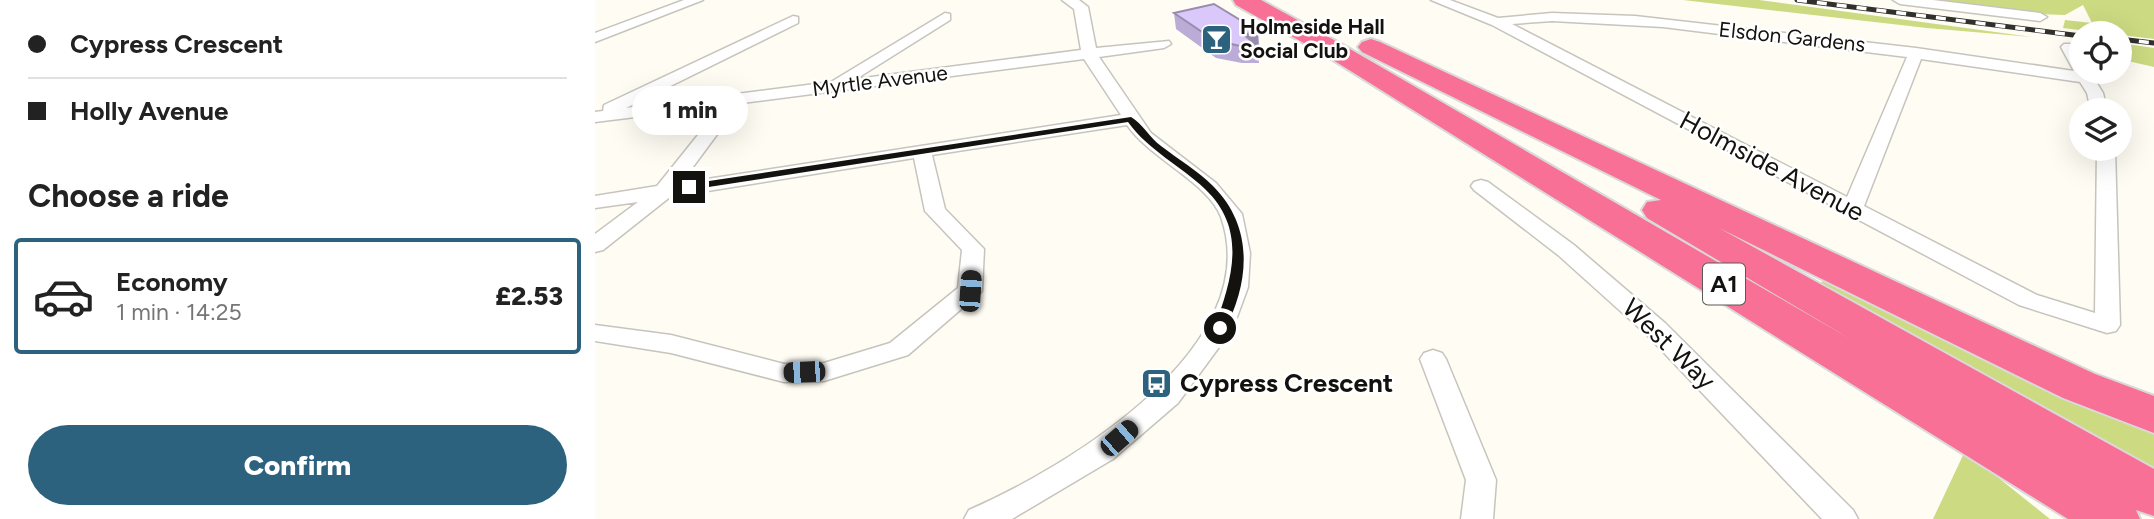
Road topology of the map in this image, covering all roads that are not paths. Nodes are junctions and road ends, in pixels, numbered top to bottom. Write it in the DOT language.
graph roads {
  1 [pos="696,0"];
  2 [pos="1244,0"];
  3 [pos="1283,0"];
  4 [pos="1438,0"];
  5 [pos="1900,0"];
  6 [pos="1073,1"];
  7 [pos="944,17"];
  8 [pos="2039,17"];
  9 [pos="793,20"];
  10 [pos="1497,22"];
  11 [pos="595,38"];
  12 [pos="1164,44"];
  13 [pos="1916,53"];
  14 [pos="1089,54"];
  15 [pos="1388,55"];
  16 [pos="2069,71"];
  17 [pos="830,88"];
  18 [pos="727,101"];
  19 [pos="595,117"];
  20 [pos="1131,119"];
  21 [pos="922,151"];
  22 [pos="2106,161"];
  23 [pos="1481,186"];
  24 [pos="664,191"];
  25 [pos="595,202"];
  26 [pos="1853,208"];
  27 [pos="595,245"];
  28 [pos="595,333"];
  29 [pos="1433,359"];
  30 [pos="2154,415"];
  31 [pos="2154,495"];
  32 [pos="1019,512"];
  33 [pos="980,519"];
  34 [pos="1477,519"];
  35 [pos="1842,519"];
  36 [pos="2113,519"];
  1 -- 11 [label="street"];
  2 -- 36 [label="highway, A1"];
  3 -- 15 [label="highway, A1"];
  4 -- 10 [label="street, Holmside Avenue"];
  5 -- 8 [label="street"];
  6 -- 14 [label="street"];
  7 -- 17 [label="street"];
  9 -- 19 [label="street"];
  10 -- 13 [label="street, Elsdon Gardens"];
  10 -- 26 [label="street, Holmside Avenue"];
  12 -- 14 [label="street, Myrtle Avenue"];
  13 -- 16 [label="street, Elsdon Gardens"];
  13 -- 26 [label="street"];
  14 -- 17 [label="street, Myrtle Avenue"];
  14 -- 20 [label="street"];
  15 -- 30 [label="highway"];
  15 -- 31 [label="highway, A1"];
  17 -- 18 [label="street, Myrtle Avenue"];
  18 -- 19 [label="street, Myrtle Avenue"];
  18 -- 24 [label="street"];
  20 -- 21 [label="street"];
  20 -- 32 [label="street"];
  21 -- 24 [label="street"];
  21 -- 28 [label="street"];
  22 -- 26 [label="street, Holmside Avenue"];
  23 -- 35 [label="street, West Way"];
  24 -- 25 [label="street"];
  24 -- 27 [label="street"];
  29 -- 34 [label="street"];
  32 -- 33 [label="street"];
}
